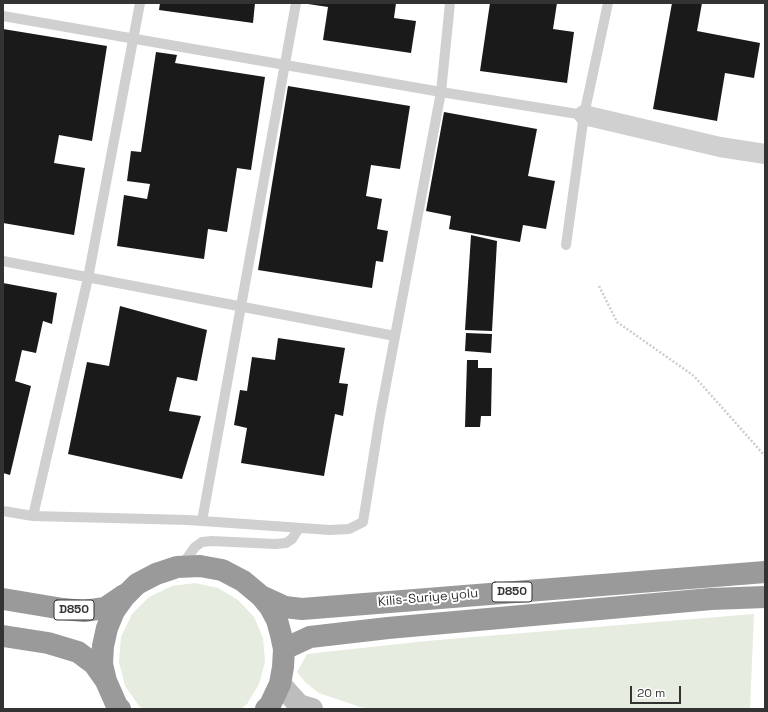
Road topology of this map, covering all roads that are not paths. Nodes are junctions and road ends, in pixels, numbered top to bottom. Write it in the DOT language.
graph roads {
  1 [pos="140,3"];
  2 [pos="296,3"];
  3 [pos="450,3"];
  4 [pos="608,3"];
  5 [pos="3,16"];
  6 [pos="133,38"];
  7 [pos="285,64"];
  8 [pos="441,92"];
  9 [pos="584,115"];
  10 [pos="765,154"];
  11 [pos="566,245"];
  12 [pos="3,261"];
  13 [pos="88,278"];
  14 [pos="241,307"];
  15 [pos="395,336"];
  16 [pos="3,511"];
  17 [pos="33,516"];
  18 [pos="202,521"];
  19 [pos="299,528"];
  20 [pos="177,567"];
  21 [pos="765,572"];
  22 [pos="138,584"];
  23 [pos="261,596"];
  24 [pos="765,596"];
  25 [pos="3,599"];
  26 [pos="3,636"];
  27 [pos="284,649"];
  28 [pos="106,681"];
  29 [pos="280,684"];
  30 [pos="120,709"];
  31 [pos="266,709"];
  32 [pos="312,709"];
  1 -- 6 [label="lane"];
  2 -- 7 [label="lane"];
  3 -- 8 [label="lane"];
  4 -- 9 [label="lane"];
  5 -- 6 [label="lane"];
  6 -- 7 [label="lane"];
  6 -- 13 [label="lane"];
  7 -- 8 [label="lane"];
  7 -- 14 [label="lane"];
  8 -- 9 [label="lane"];
  8 -- 15 [label="lane"];
  9 -- 10 [label="street"];
  9 -- 11 [label="lane"];
  12 -- 13 [label="lane"];
  13 -- 14 [label="lane"];
  13 -- 17 [label="lane"];
  14 -- 15 [label="lane"];
  14 -- 18 [label="lane"];
  15 -- 19 [label="lane"];
  16 -- 17 [label="lane"];
  17 -- 18 [label="lane"];
  18 -- 19 [label="lane"];
  19 -- 20 [label="lane"];
  20 -- 22 [label="highway"];
  20 -- 23 [label="highway"];
  21 -- 23 [label="highway, Kilis-Suriye yolu / D850"];
  22 -- 25 [label="highway, D850"];
  22 -- 28 [label="highway"];
  23 -- 27 [label="highway"];
  24 -- 27 [label="highway, D850"];
  26 -- 28 [label="highway"];
  27 -- 29 [label="highway"];
  28 -- 30 [label="highway"];
  29 -- 31 [label="highway"];
  29 -- 32 [label="main road"];
}
